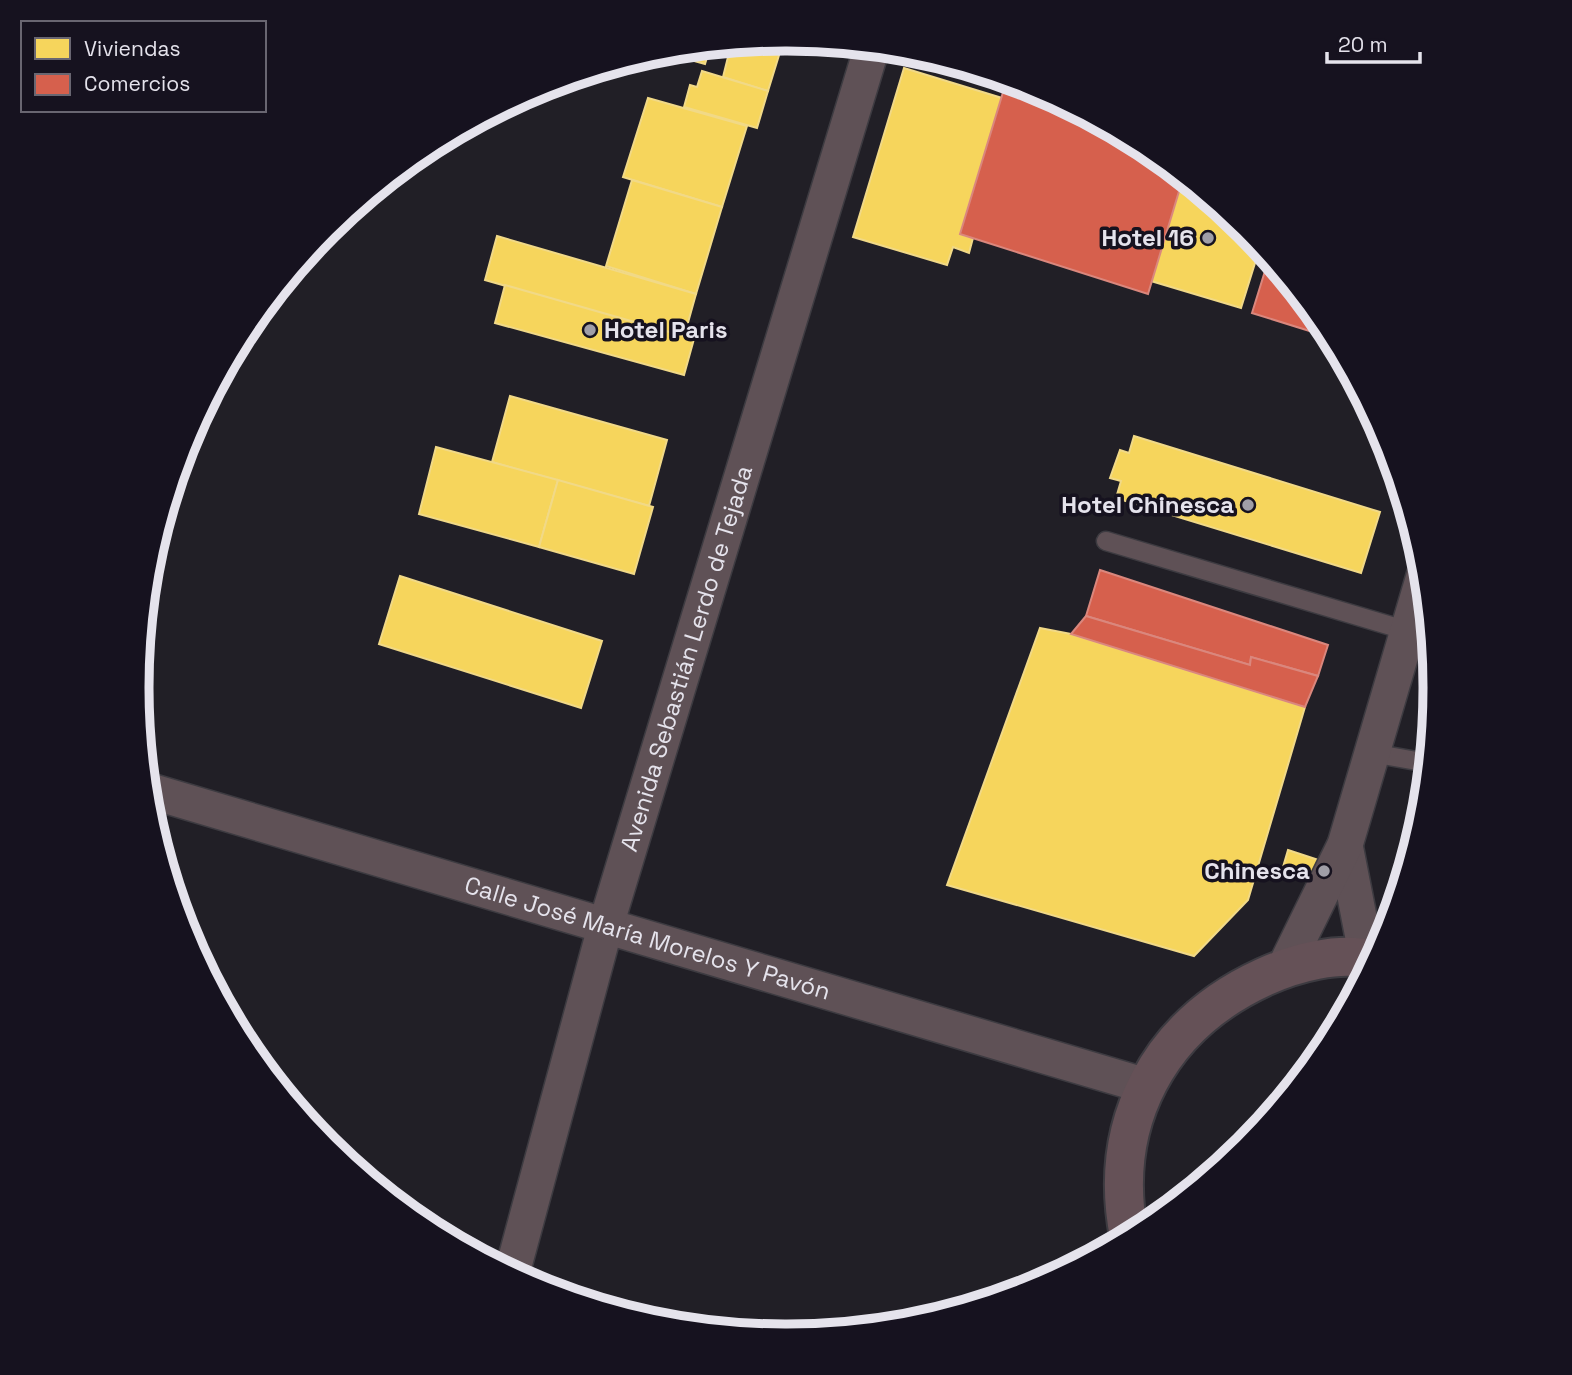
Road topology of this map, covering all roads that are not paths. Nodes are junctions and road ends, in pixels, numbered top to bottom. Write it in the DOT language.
graph roads {
  1 [pos="869,56"];
  2 [pos="1106,541"];
  3 [pos="1417,601"];
  4 [pos="1408,631"];
  5 [pos="1372,753"];
  6 [pos="1418,761"];
  7 [pos="158,793"];
  8 [pos="1345,845"];
  9 [pos="605,928"];
  10 [pos="1367,946"];
  11 [pos="1361,959"];
  12 [pos="1285,967"];
  13 [pos="1146,1086"];
  14 [pos="1127,1225"];
  15 [pos="515,1264"];
  1 -- 9 [label="street, Avenida Sebastián Lerdo de Tejada"];
  2 -- 4 [label="lane"];
  3 -- 4 [label="street"];
  4 -- 5 [label="street"];
  5 -- 6 [label="lane"];
  5 -- 8 [label="street"];
  7 -- 9 [label="street, Calle José María Morelos Y Pavón"];
  8 -- 10 [label="street"];
  8 -- 12 [label="street"];
  9 -- 13 [label="street, Calle José María Morelos Y Pavón"];
  9 -- 15 [label="street, Avenida Sebastián Lerdo de Tejada"];
  11 -- 12 [label="main road"];
  12 -- 13 [label="main road"];
  13 -- 14 [label="main road"];
}
